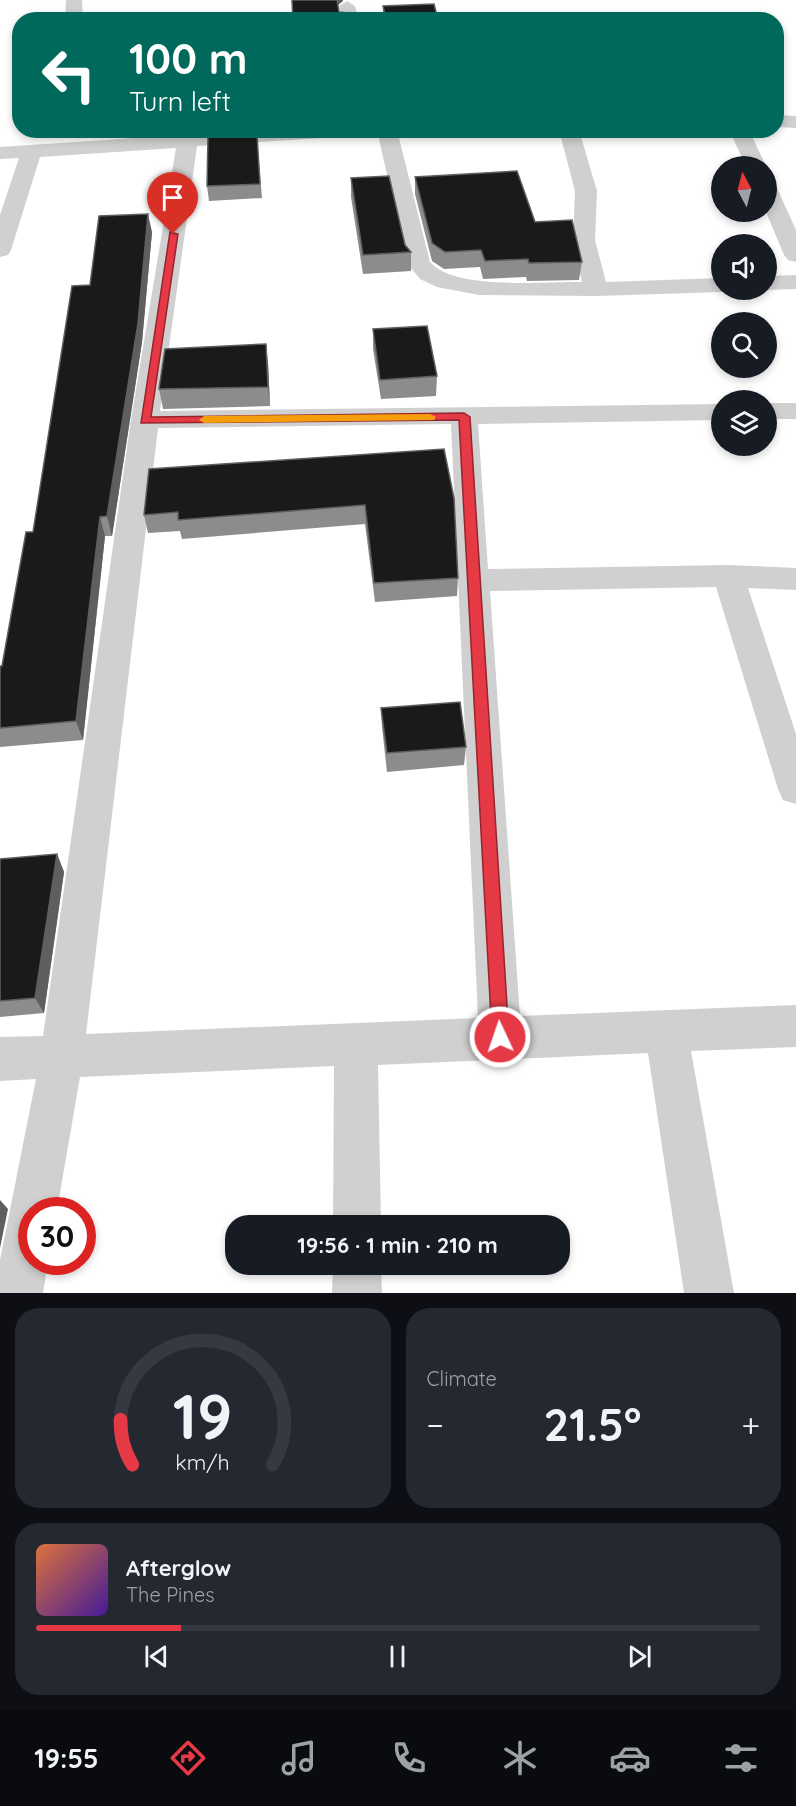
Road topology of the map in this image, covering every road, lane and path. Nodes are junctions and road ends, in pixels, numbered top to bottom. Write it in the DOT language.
graph roads {
  1 [pos="206,138"];
  2 [pos="389,138"];
  3 [pos="571,138"];
  4 [pos="743,138"];
  5 [pos="60,139"];
  6 [pos="187,142"];
  7 [pos="31,152"];
  8 [pos="0,153"];
  9 [pos="751,156"];
  10 [pos="777,202"];
  11 [pos="788,215"];
  12 [pos="0,250"];
  13 [pos="796,255"];
  14 [pos="796,282"];
  15 [pos="777,283"];
  16 [pos="711,285"];
  17 [pos="596,289"];
  18 [pos="777,411"];
  19 [pos="796,411"];
  20 [pos="711,412"];
  21 [pos="464,417"];
  22 [pos="145,420"];
  23 [pos="728,576"];
  24 [pos="796,579"];
  25 [pos="473,580"];
  26 [pos="796,789"];
  27 [pos="796,1026"];
  28 [pos="666,1031"];
  29 [pos="500,1037"];
  30 [pos="356,1045"];
  31 [pos="62,1056"];
  32 [pos="0,1059"];
  33 [pos="35,1197"];
  34 [pos="357,1215"];
  35 [pos="21,1275"];
  36 [pos="357,1275"];
  37 [pos="18,1293"];
  38 [pos="357,1293"];
  39 [pos="709,1293"];
  1 -- 6 [label="street"];
  2 -- 17 [label="street"];
  3 -- 17 [label="street"];
  4 -- 9 [label="street"];
  5 -- 6 [label="street"];
  5 -- 7 [label="street"];
  6 -- 22 [label="street"];
  7 -- 8 [label="street"];
  7 -- 12 [label="street"];
  10 -- 11 [label="street"];
  11 -- 13 [label="street"];
  14 -- 15 [label="street"];
  16 -- 17 [label="street"];
  18 -- 19 [label="street"];
  20 -- 21 [label="street"];
  21 -- 22 [label="street"];
  21 -- 25 [label="street"];
  22 -- 31 [label="street"];
  23 -- 24 [label="street"];
  23 -- 25 [label="street"];
  23 -- 26 [label="street"];
  25 -- 29 [label="street"];
  27 -- 28 [label="street"];
  28 -- 29 [label="street"];
  28 -- 39 [label="street"];
  29 -- 30 [label="street"];
  30 -- 31 [label="street"];
  30 -- 34 [label="street"];
  31 -- 32 [label="street"];
  31 -- 33 [label="street"];
  35 -- 37 [label="street"];
  36 -- 38 [label="street"];
}
